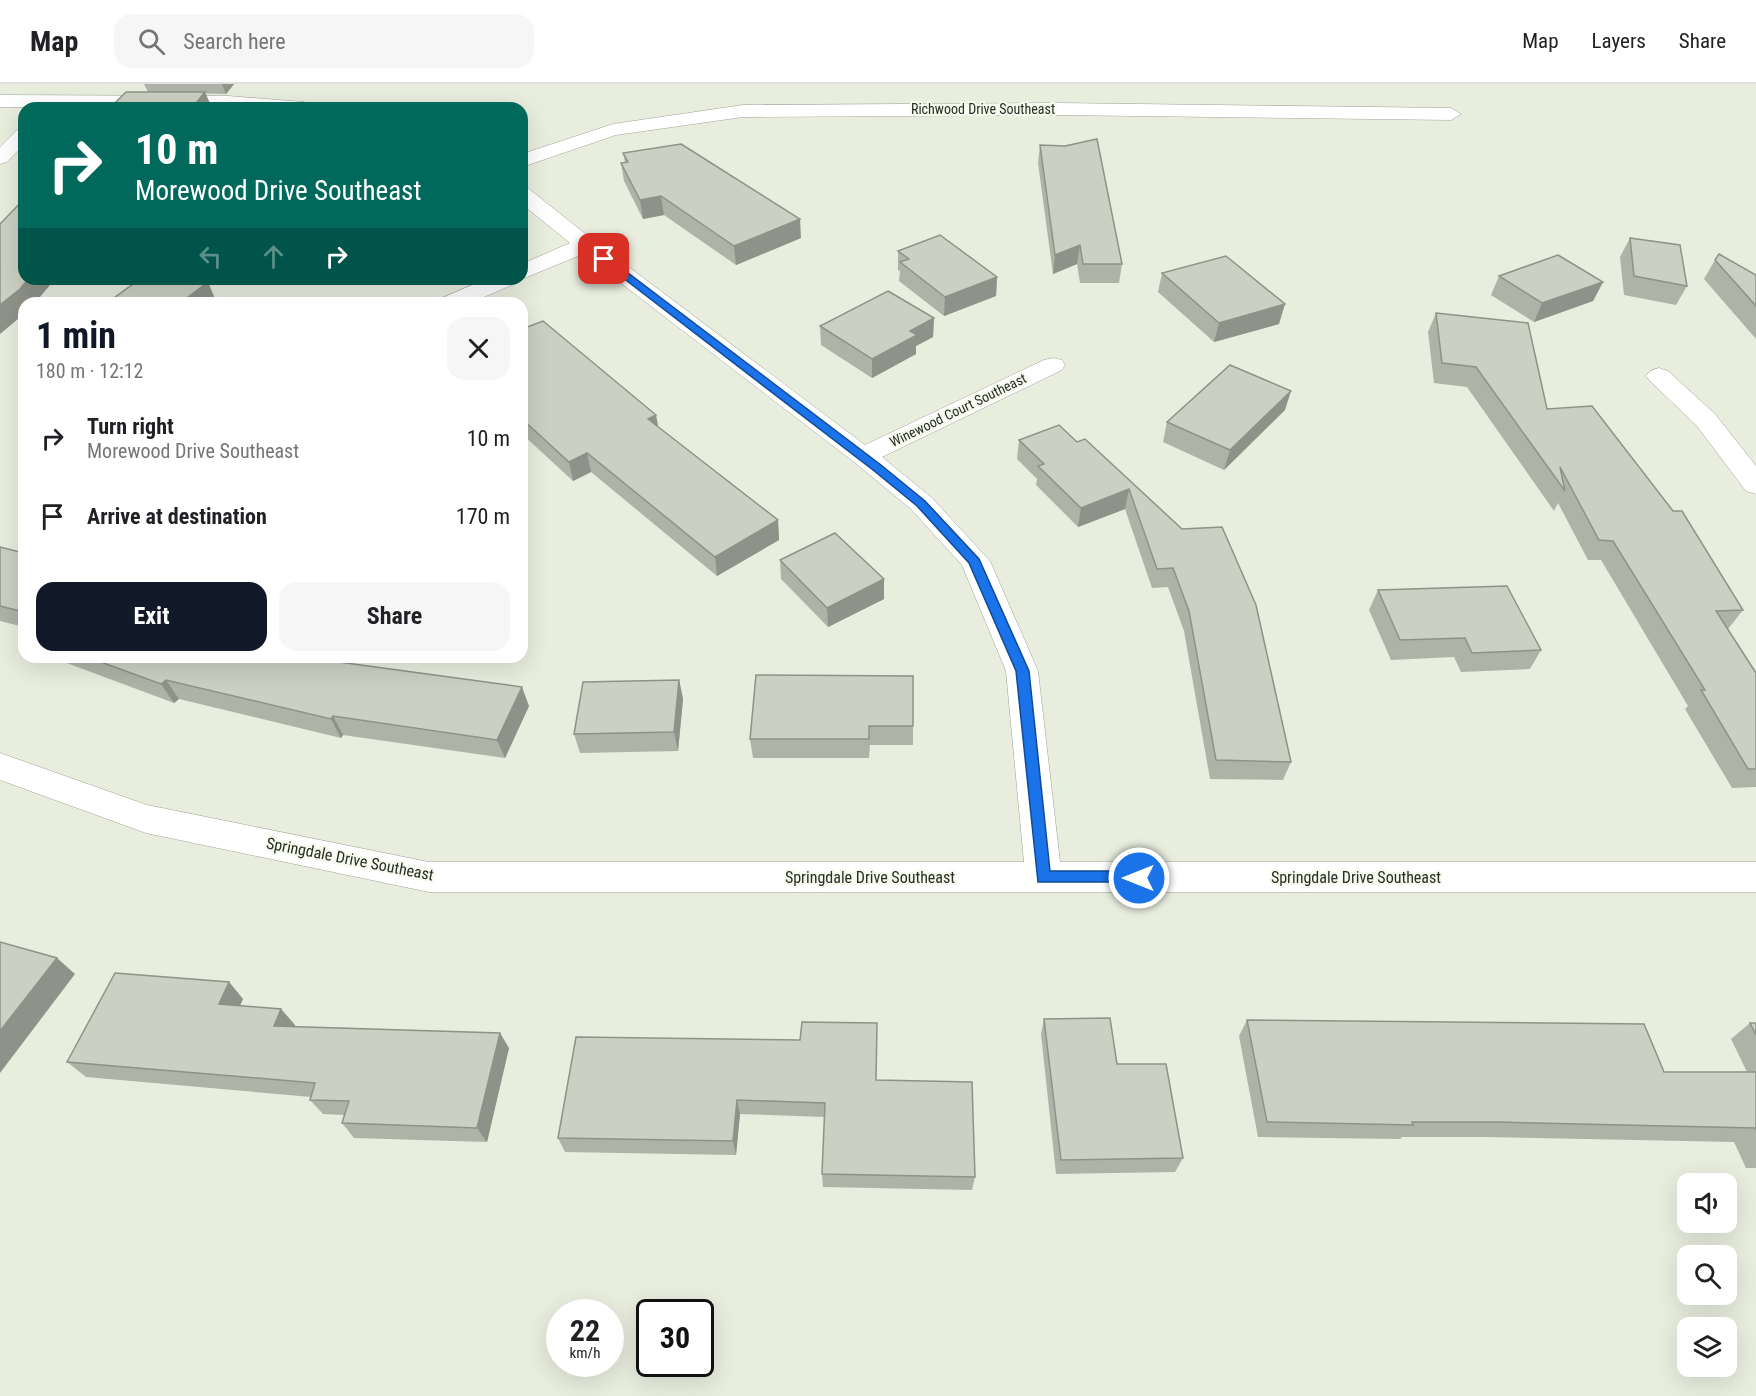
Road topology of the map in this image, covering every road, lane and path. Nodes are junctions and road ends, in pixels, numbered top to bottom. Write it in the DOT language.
graph roads {
  1 [pos="0,101"];
  2 [pos="18,102"];
  3 [pos="1451,114"];
  4 [pos="18,140"];
  5 [pos="0,158"];
  6 [pos="528,159"];
  7 [pos="528,198"];
  8 [pos="585,245"];
  9 [pos="528,269"];
  10 [pos="492,285"];
  11 [pos="464,297"];
  12 [pos="1053,365"];
  13 [pos="1659,376"];
  14 [pos="863,456"];
  15 [pos="1756,485"];
  16 [pos="0,766"];
  17 [pos="1756,877"];
  18 [pos="1044,878"];
  1 -- 2 [label="street"];
  3 -- 6 [label="street, Richwood Drive Southeast"];
  4 -- 5 [label="street"];
  7 -- 8 [label="street"];
  8 -- 9 [label="street"];
  8 -- 14 [label="street"];
  10 -- 11 [label="street"];
  12 -- 14 [label="street, Winewood Court Southeast"];
  13 -- 15 [label="street"];
  14 -- 18 [label="street"];
  16 -- 18 [label="street, Springdale Drive Southeast"];
  17 -- 18 [label="street, Springdale Drive Southeast"];
}
